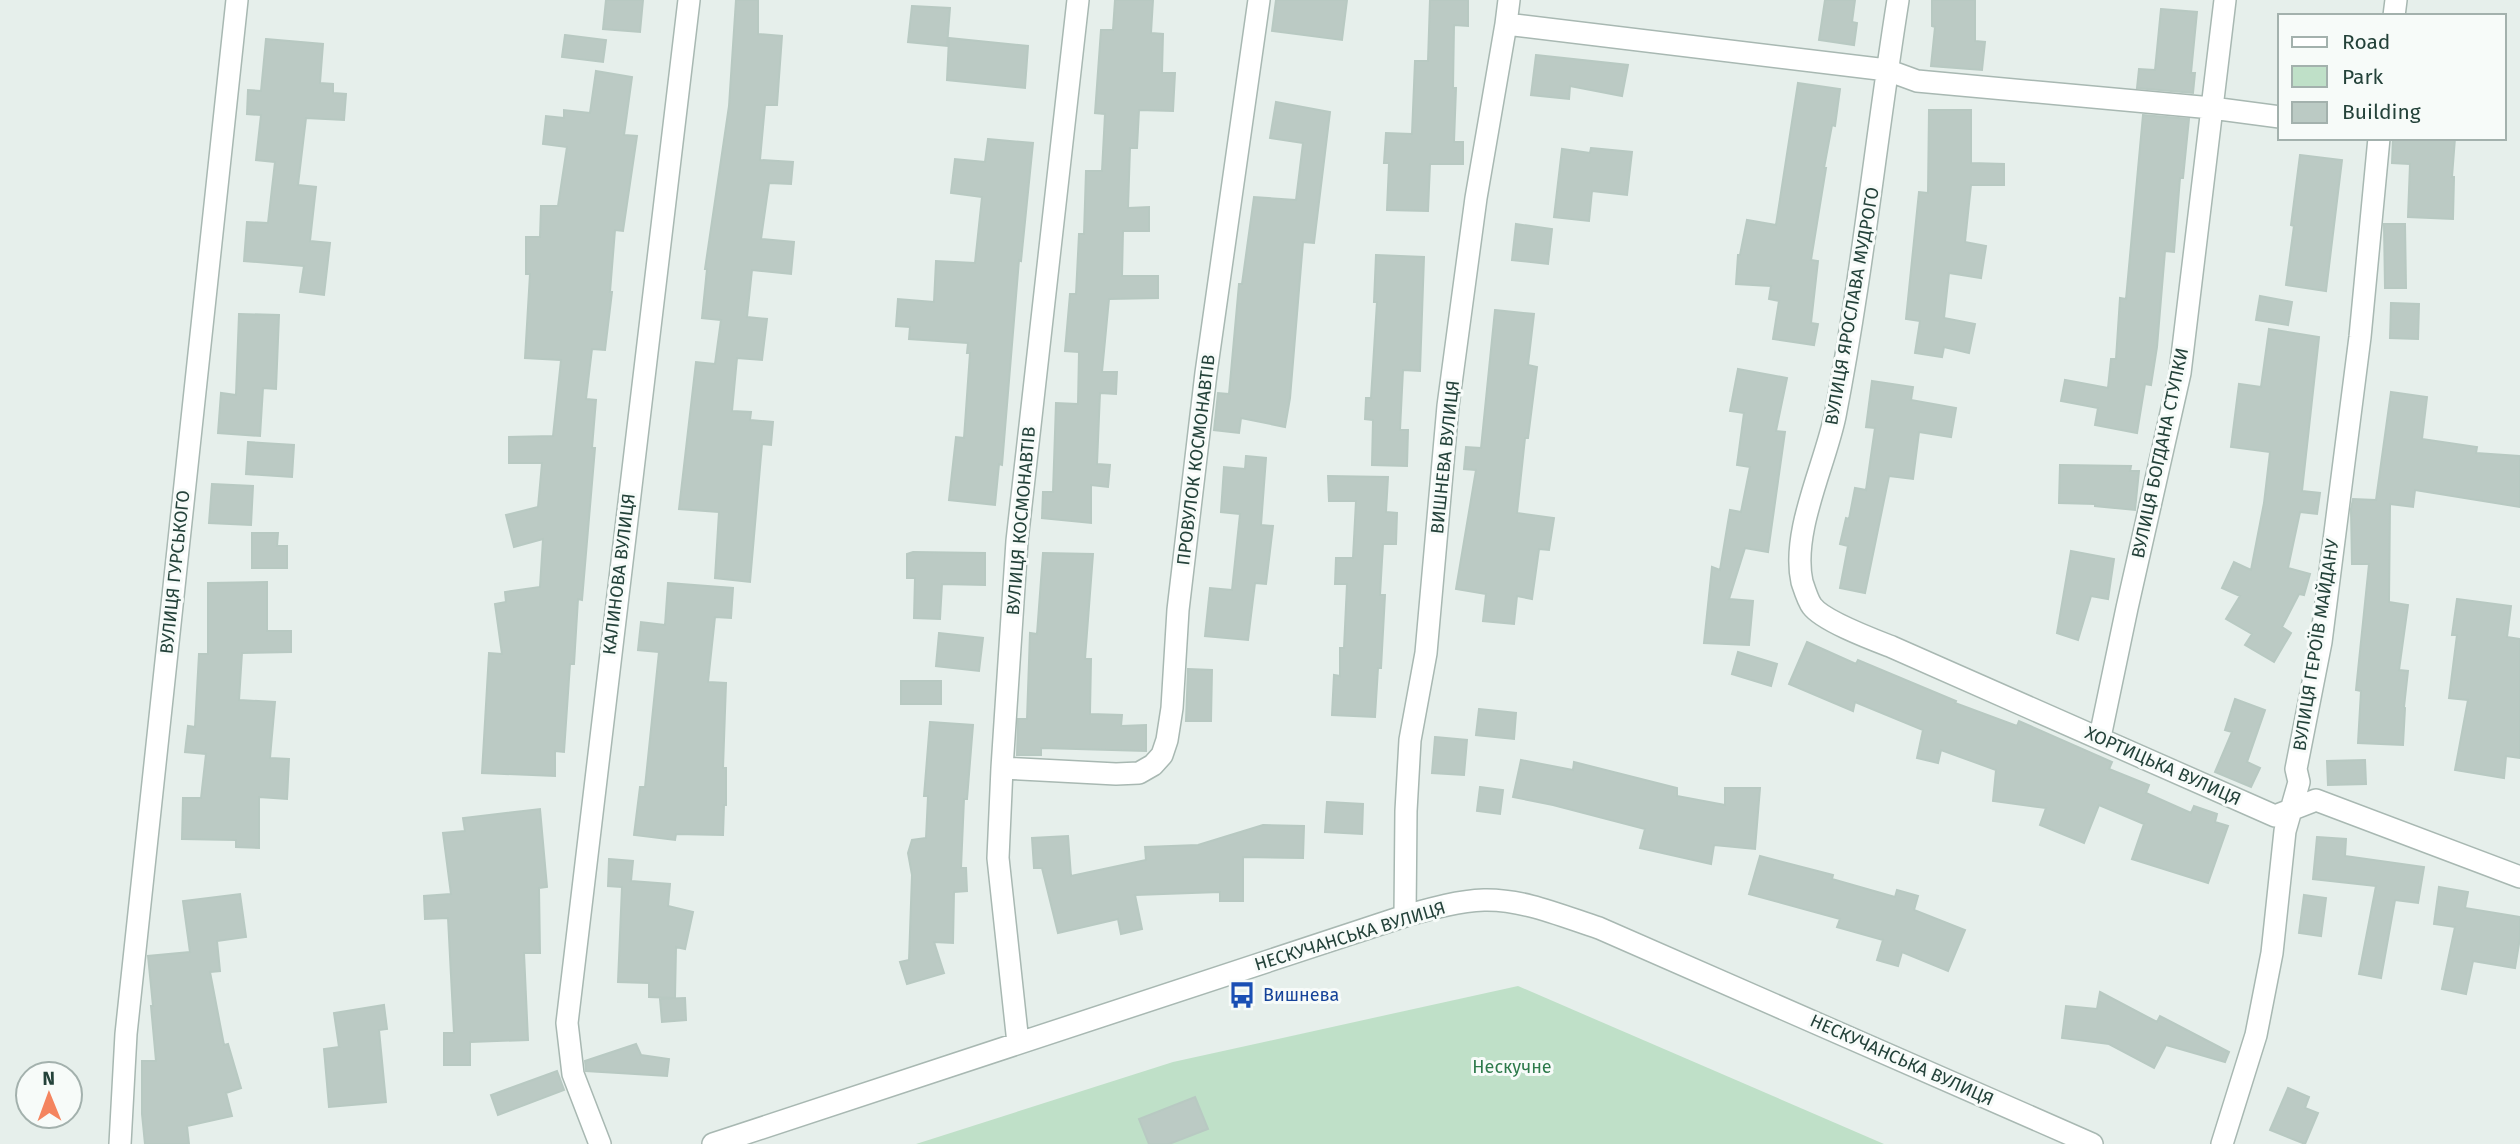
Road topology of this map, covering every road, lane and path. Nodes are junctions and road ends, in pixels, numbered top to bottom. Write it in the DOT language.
graph roads {
  1 [pos="237,0"];
  2 [pos="689,0"];
  3 [pos="1078,0"];
  4 [pos="1259,0"];
  5 [pos="1509,0"];
  6 [pos="1898,0"];
  7 [pos="2225,0"];
  8 [pos="1506,24"];
  9 [pos="1887,70"];
  10 [pos="2212,108"];
  11 [pos="2278,117"];
  12 [pos="2379,140"];
  13 [pos="1812,607"];
  14 [pos="2100,737"];
  15 [pos="1002,768"];
  16 [pos="2291,810"];
  17 [pos="2520,877"];
  18 [pos="1405,916"];
  19 [pos="1018,1043"];
  20 [pos="120,1144"];
  21 [pos="600,1144"];
  22 [pos="713,1144"];
  23 [pos="2092,1144"];
  24 [pos="2222,1144"];
  1 -- 20 [label="street, ВУЛИЦЯ ГУРСЬКОГО"];
  2 -- 21 [label="street, КАЛИНОВА ВУЛИЦЯ"];
  3 -- 15 [label="street, ВУЛИЦЯ КОСМОНАВТІВ"];
  4 -- 15 [label="street, ПРОВУЛОК КОСМОНАВТІВ"];
  5 -- 8 [label="street, ВИШНЕВА ВУЛИЦЯ"];
  6 -- 9 [label="street, ВУЛИЦЯ ЯРОСЛАВА МУДРОГО"];
  7 -- 10 [label="street, ВУЛИЦЯ БОГДАНА СТУПКИ"];
  8 -- 9 [label="street"];
  8 -- 18 [label="street, ВИШНЕВА ВУЛИЦЯ"];
  9 -- 10 [label="street"];
  9 -- 13 [label="street, ВУЛИЦЯ ЯРОСЛАВА МУДРОГО"];
  10 -- 11 [label="street"];
  10 -- 14 [label="street, ВУЛИЦЯ БОГДАНА СТУПКИ"];
  12 -- 16 [label="street, ВУЛИЦЯ ГЕРОЇВ МАЙДАНУ"];
  13 -- 14 [label="street, ХОРТИЦЬКА ВУЛИЦЯ"];
  14 -- 16 [label="street, ХОРТИЦЬКА ВУЛИЦЯ"];
  15 -- 19 [label="street, ВУЛИЦЯ КОСМОНАВТІВ"];
  16 -- 17 [label="street, ХОРТИЦЬКА ВУЛИЦЯ"];
  16 -- 24 [label="street, ВУЛИЦЯ ГЕРОЇВ МАЙДАНУ"];
  18 -- 19 [label="street, НЕСКУЧАНСЬКА ВУЛИЦЯ"];
  18 -- 23 [label="street, НЕСКУЧАНСЬКА ВУЛИЦЯ"];
  19 -- 22 [label="street, НЕСКУЧАНСЬКА ВУЛИЦЯ"];
}
